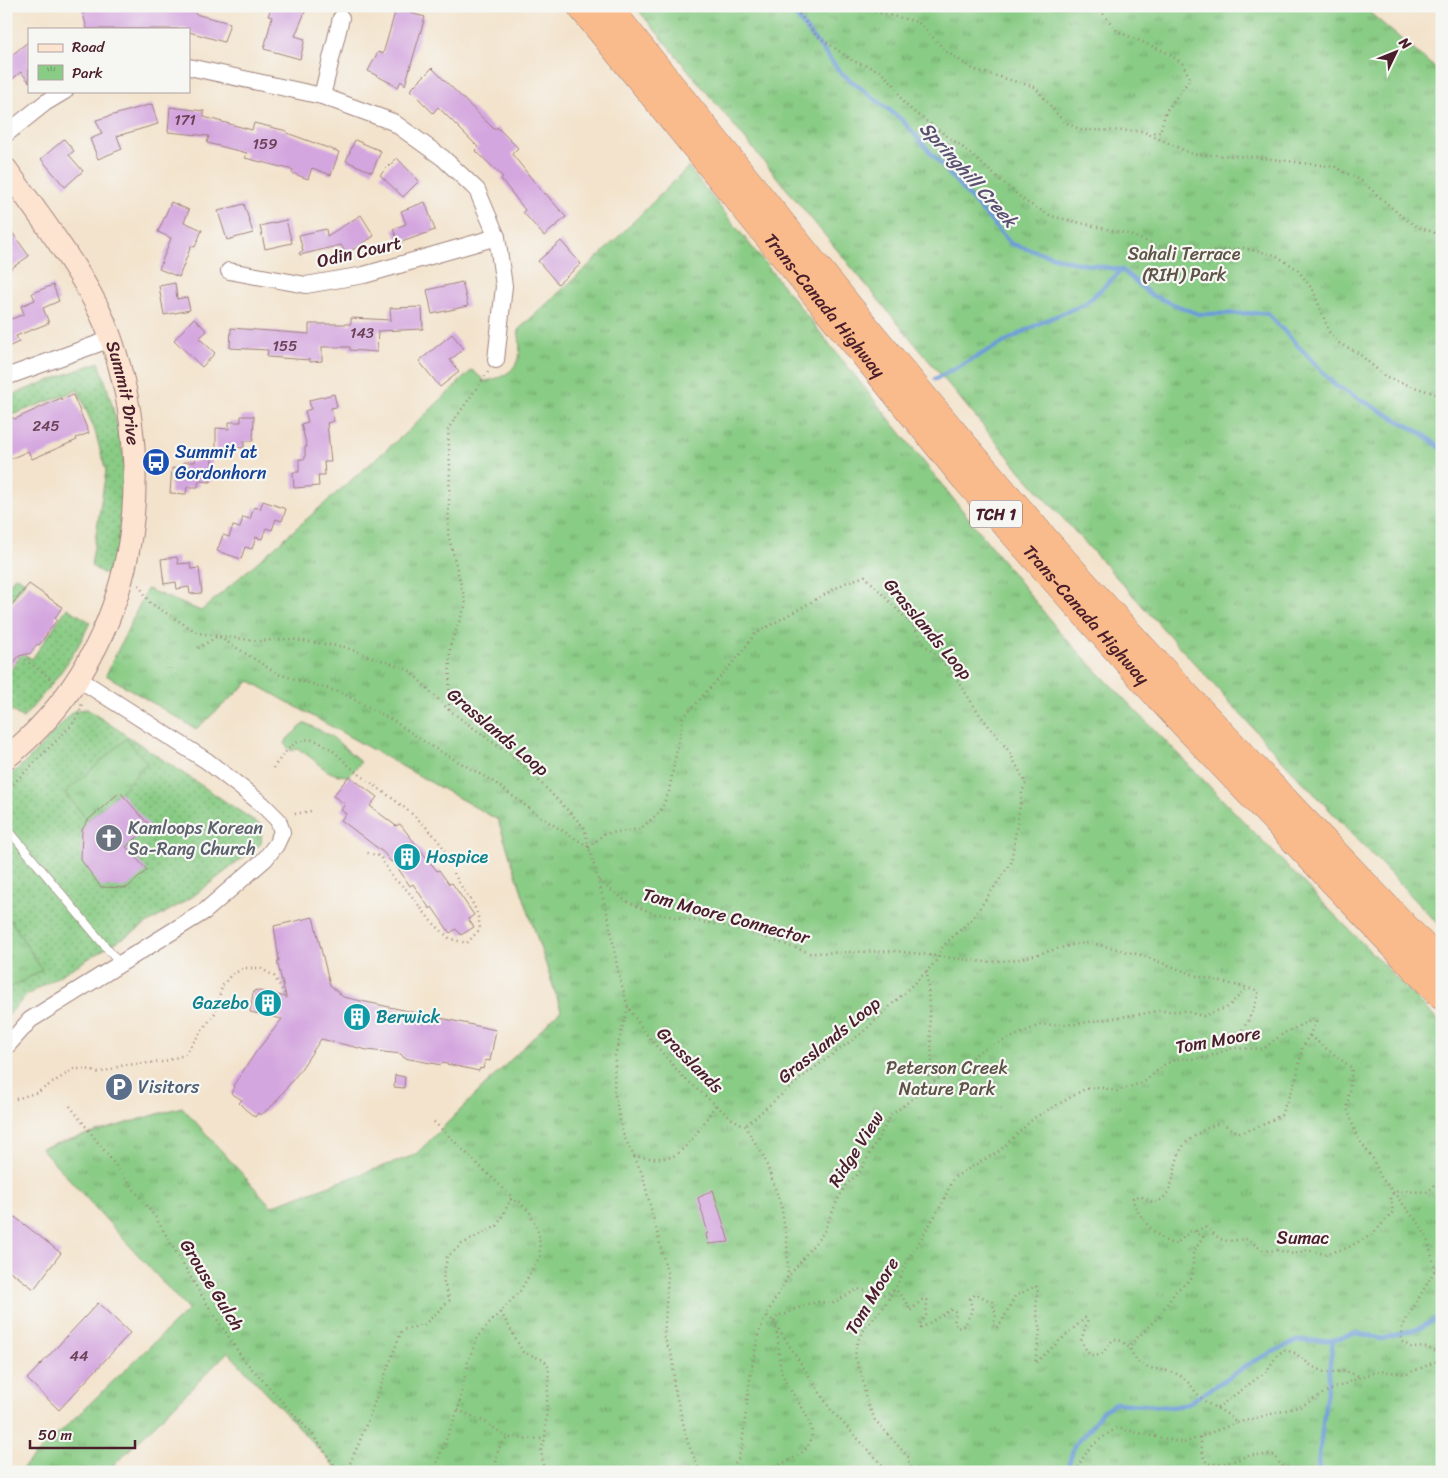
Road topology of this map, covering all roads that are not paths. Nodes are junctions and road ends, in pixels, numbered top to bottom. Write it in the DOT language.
graph roads {
  1 [pos="581,6"];
  2 [pos="607,6"];
  3 [pos="341,18"];
  4 [pos="190,67"];
  5 [pos="63,92"];
  6 [pos="322,96"];
  7 [pos="6,134"];
  8 [pos="6,169"];
  9 [pos="497,237"];
  10 [pos="229,271"];
  11 [pos="111,339"];
  12 [pos="496,360"];
  13 [pos="6,377"];
  14 [pos="79,679"];
  15 [pos="6,758"];
  16 [pos="6,827"];
  17 [pos="120,964"];
  18 [pos="1442,966"];
  19 [pos="1442,996"];
  20 [pos="6,1047"];
  1 -- 19 [label="highway, Trans-Canada Highway / TCH 1"];
  2 -- 18 [label="highway, Trans-Canada Highway / TCH 1"];
  3 -- 6 [label="street"];
  4 -- 6 [label="street"];
  5 -- 7 [label="street"];
  6 -- 9 [label="street"];
  8 -- 11 [label="main road, Summit Drive"];
  9 -- 10 [label="street, Odin Court"];
  9 -- 12 [label="street"];
  11 -- 13 [label="street"];
  11 -- 14 [label="main road, Summit Drive"];
  14 -- 15 [label="main road, Summit Drive"];
  14 -- 17 [label="street"];
  16 -- 17 [label="lane"];
  17 -- 20 [label="street"];
}
